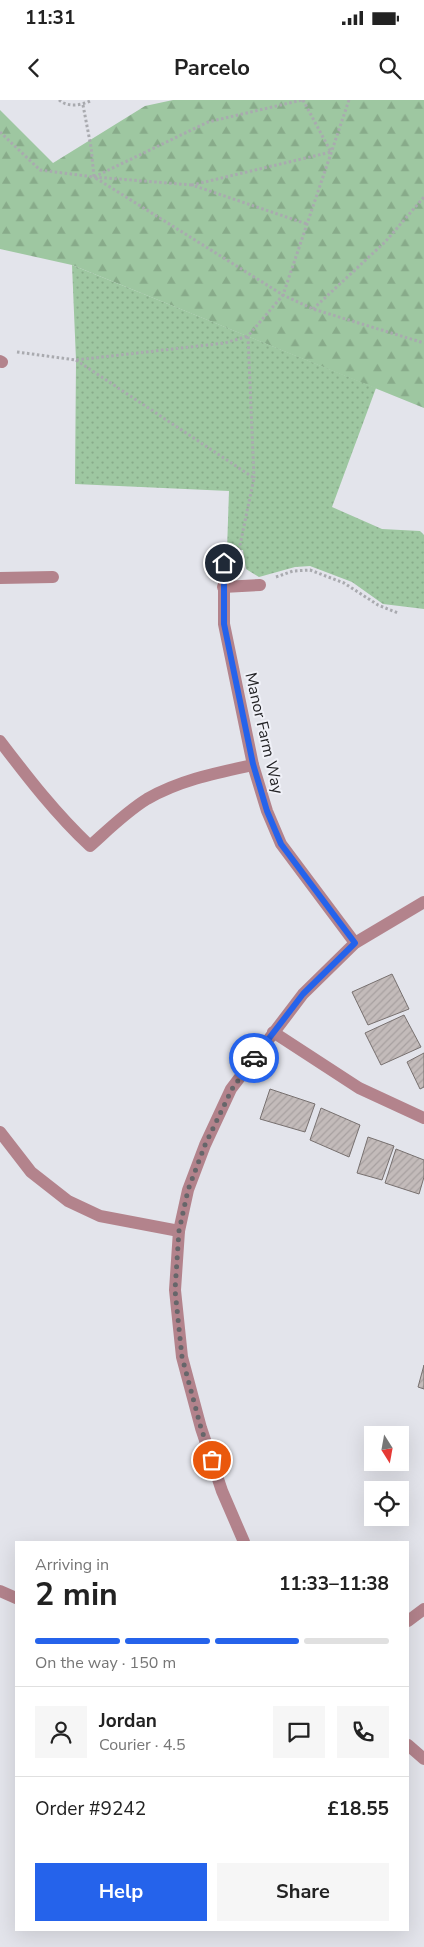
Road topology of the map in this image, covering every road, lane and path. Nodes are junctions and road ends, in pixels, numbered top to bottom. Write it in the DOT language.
graph roads {
  1 [pos="59,100"];
  2 [pos="92,100"];
  3 [pos="302,100"];
  4 [pos="349,100"];
  5 [pos="83,105"];
  6 [pos="0,132"];
  7 [pos="332,152"];
  8 [pos="94,177"];
  9 [pos="192,185"];
  10 [pos="424,197"];
  11 [pos="307,224"];
  12 [pos="283,295"];
  13 [pos="313,309"];
  14 [pos="248,336"];
  15 [pos="424,343"];
  16 [pos="76,360"];
  17 [pos="1,362"];
  18 [pos="254,478"];
  19 [pos="224,563"];
  20 [pos="54,577"];
  21 [pos="0,578"];
  22 [pos="260,585"];
  23 [pos="223,587"];
  24 [pos="398,614"];
  25 [pos="0,741"];
  26 [pos="253,764"];
  27 [pos="424,902"];
  28 [pos="355,943"];
  29 [pos="273,1032"];
  30 [pos="424,1118"];
  31 [pos="0,1132"];
  32 [pos="179,1231"];
  33 [pos="244,1541"];
  34 [pos="0,1591"];
  35 [pos="15,1598"];
  36 [pos="424,1609"];
  37 [pos="409,1620"];
  38 [pos="409,1746"];
  39 [pos="424,1759"];
  1 -- 5 [label="path"];
  2 -- 5 [label="path"];
  3 -- 7 [label="path"];
  3 -- 8 [label="path"];
  4 -- 7 [label="path"];
  5 -- 8 [label="path"];
  6 -- 8 [label="path"];
  7 -- 9 [label="path"];
  7 -- 11 [label="path"];
  8 -- 9 [label="path"];
  8 -- 12 [label="path"];
  9 -- 11 [label="path"];
  10 -- 13 [label="path"];
  11 -- 12 [label="path"];
  12 -- 13 [label="path"];
  12 -- 14 [label="path"];
  13 -- 15 [label="path"];
  14 -- 16 [label="path"];
  14 -- 18 [label="path"];
  16 -- 17 [label="path"];
  16 -- 18 [label="path"];
  18 -- 19 [label="path"];
  19 -- 23 [label="street, Manor Farm Way"];
  20 -- 21 [label="street"];
  22 -- 23 [label="street"];
  22 -- 24 [label="path"];
  23 -- 26 [label="street, Manor Farm Way"];
  25 -- 26 [label="street"];
  26 -- 28 [label="street, Manor Farm Way"];
  27 -- 28 [label="street"];
  28 -- 29 [label="street"];
  29 -- 30 [label="street"];
  29 -- 32 [label="street"];
  31 -- 32 [label="street"];
  32 -- 33 [label="street"];
  34 -- 35 [label="street"];
  36 -- 37 [label="street"];
  38 -- 39 [label="street"];
}
